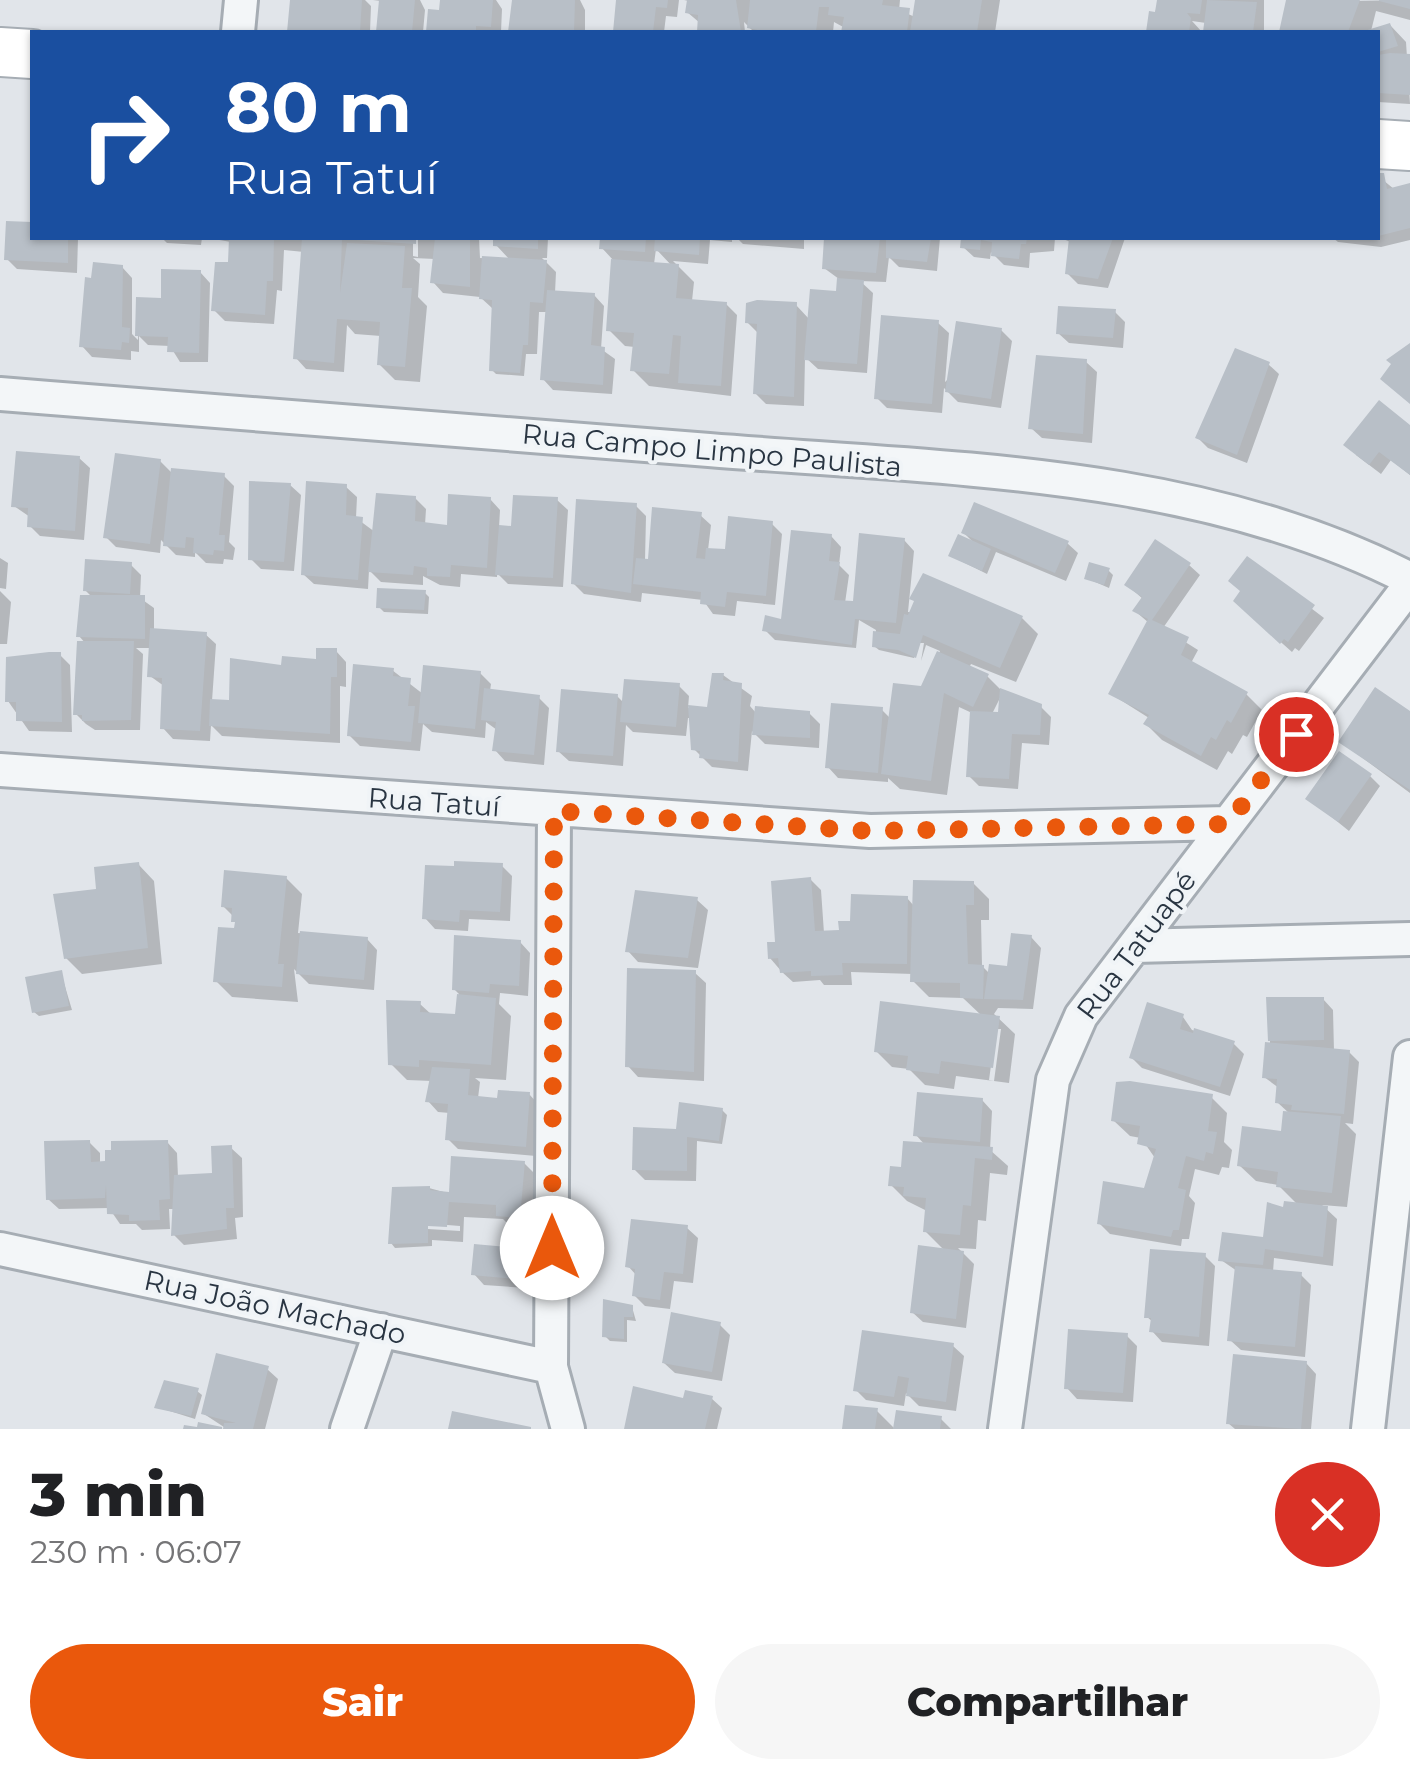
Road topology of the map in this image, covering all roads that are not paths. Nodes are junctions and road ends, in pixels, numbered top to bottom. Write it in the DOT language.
graph roads {
  1 [pos="241,0"];
  2 [pos="238,30"];
  3 [pos="0,52"];
  4 [pos="30,54"];
  5 [pos="1380,144"];
  6 [pos="1410,146"];
  7 [pos="0,394"];
  8 [pos="1410,582"];
  9 [pos="0,770"];
  10 [pos="554,811"];
  11 [pos="1228,824"];
  12 [pos="1410,939"];
  13 [pos="1135,946"];
  14 [pos="1410,1056"];
  15 [pos="0,1249"];
  16 [pos="381,1330"];
  17 [pos="551,1367"];
  18 [pos="347,1429"];
  19 [pos="568,1429"];
  20 [pos="1005,1429"];
  21 [pos="1368,1429"];
  1 -- 2 [label="street"];
  3 -- 4 [label="street"];
  5 -- 6 [label="street"];
  7 -- 8 [label="street, Rua Campo Limpo Paulista"];
  8 -- 11 [label="street, Rua Tatuapé"];
  9 -- 10 [label="street, Rua Tatuí"];
  10 -- 11 [label="street, Rua Tatuí"];
  10 -- 17 [label="street"];
  11 -- 13 [label="street, Rua Tatuapé"];
  12 -- 13 [label="street"];
  13 -- 20 [label="street, Rua Tatuapé"];
  14 -- 21 [label="street"];
  15 -- 16 [label="street, Rua João Machado"];
  16 -- 17 [label="street, Rua João Machado"];
  16 -- 18 [label="street"];
  17 -- 19 [label="street"];
}
